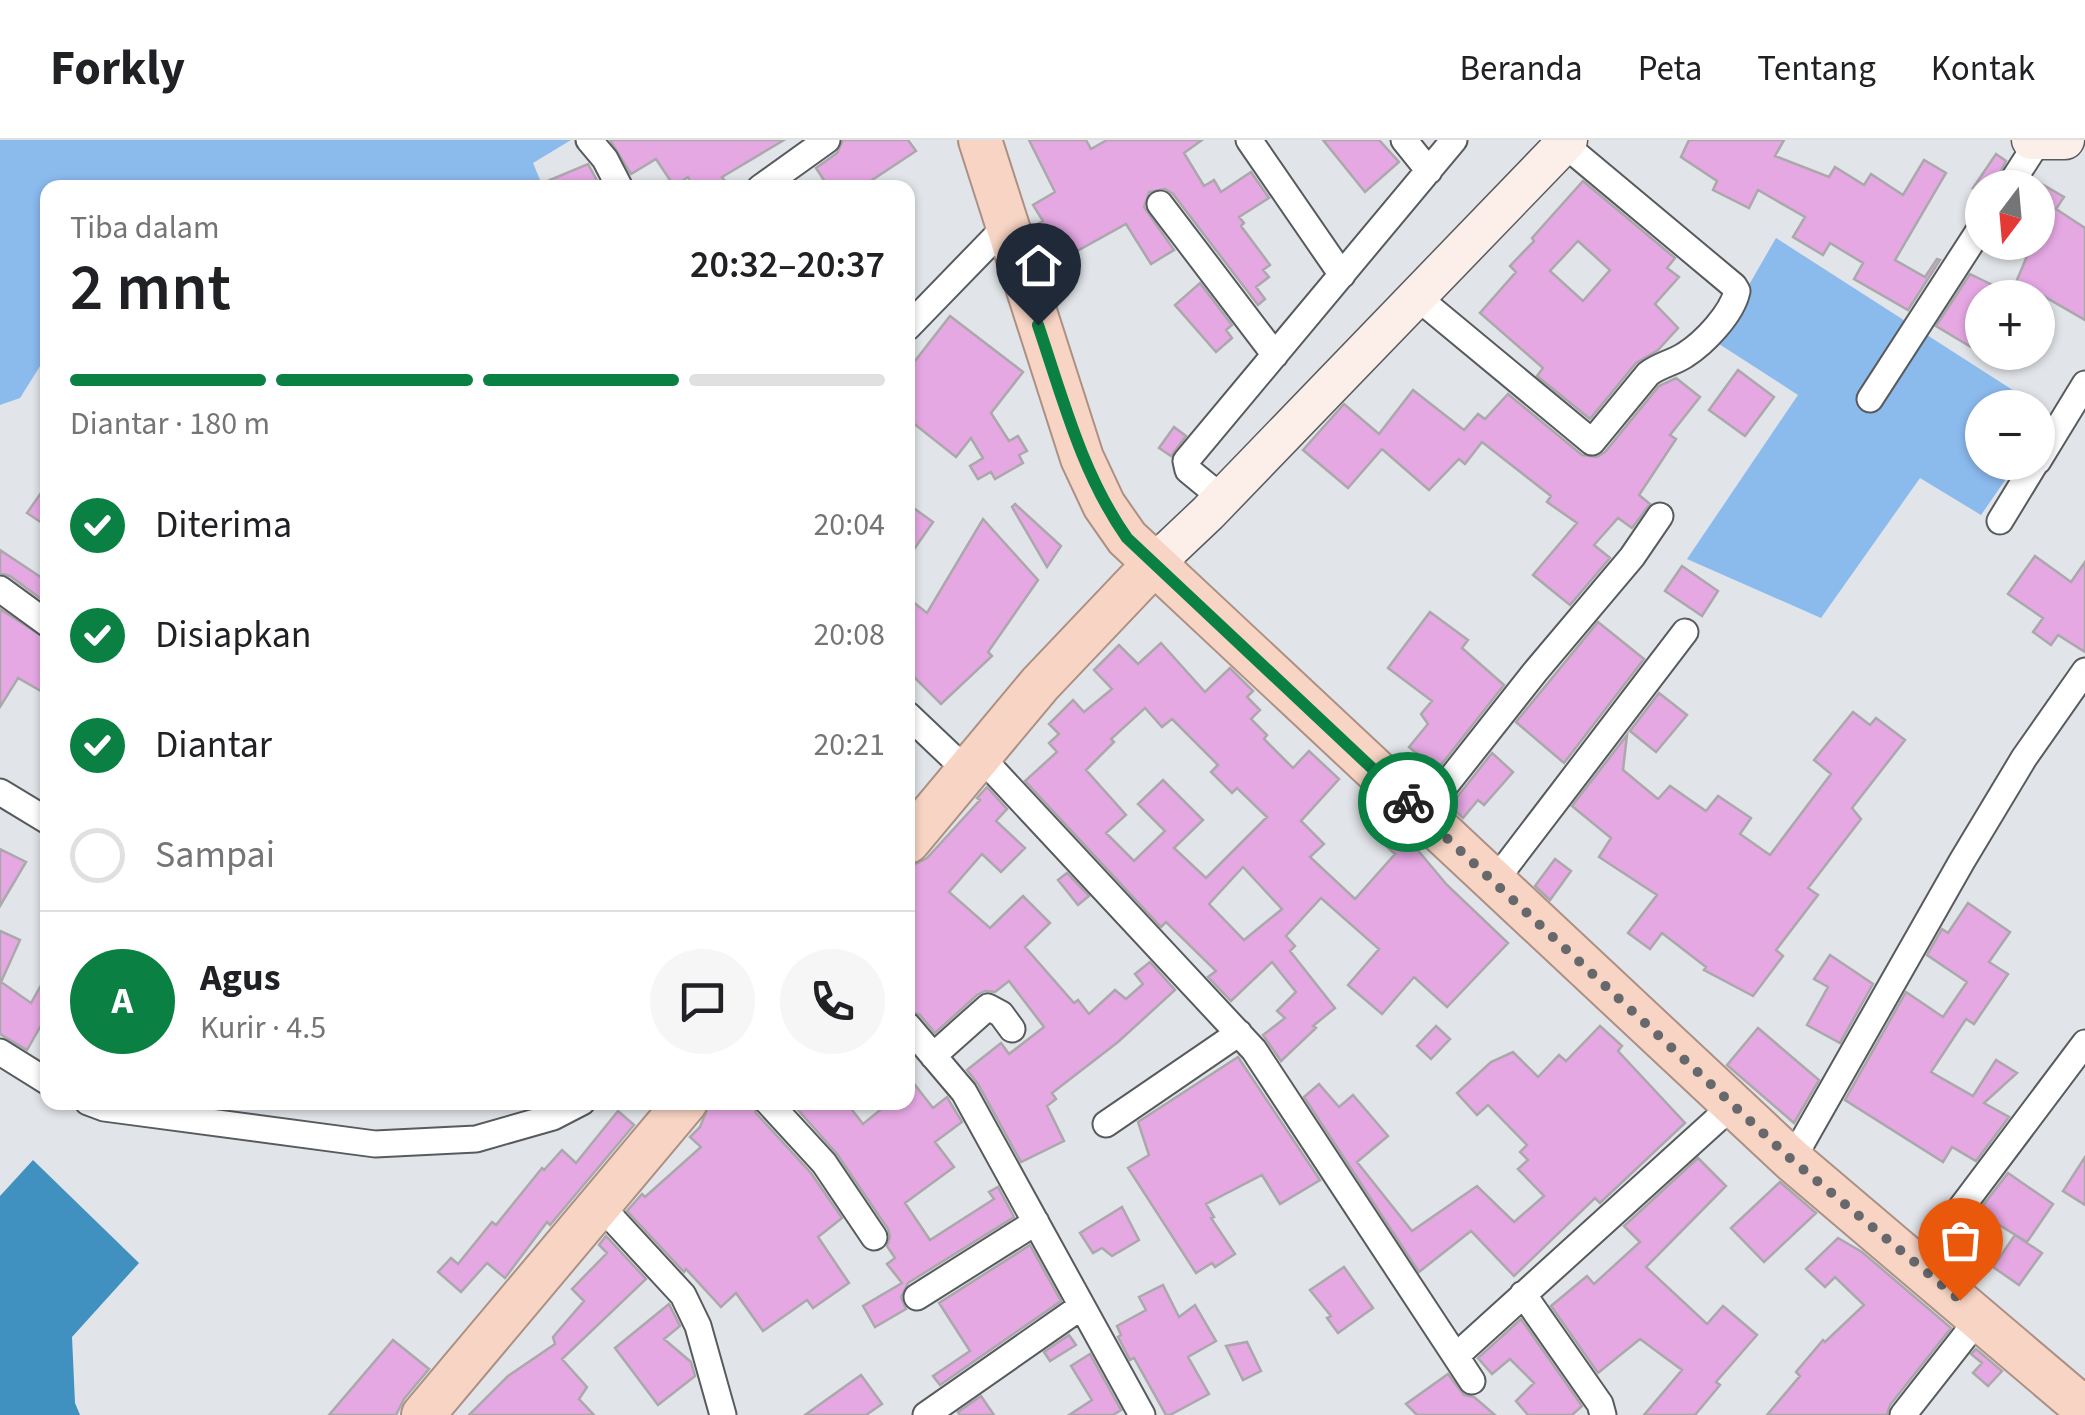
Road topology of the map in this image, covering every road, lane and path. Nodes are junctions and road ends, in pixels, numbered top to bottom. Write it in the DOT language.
graph roads {
  1 [pos="589,140"];
  2 [pos="826,140"];
  3 [pos="980,140"];
  4 [pos="1250,140"];
  5 [pos="1404,140"];
  6 [pos="1454,140"];
  7 [pos="2031,140"];
  8 [pos="2039,140"];
  9 [pos="2065,140"];
  10 [pos="1566,142"];
  11 [pos="1429,170"];
  12 [pos="2020,170"];
  13 [pos="616,180"];
  14 [pos="771,180"];
  15 [pos="1160,204"];
  16 [pos="1006,226"];
  17 [pos="1965,252"];
  18 [pos="1342,275"];
  19 [pos="1418,297"];
  20 [pos="915,320"];
  21 [pos="1275,355"];
  22 [pos="2085,384"];
  23 [pos="1870,399"];
  24 [pos="2055,433"];
  25 [pos="2026,480"];
  26 [pos="1660,516"];
  27 [pos="2000,521"];
  28 [pos="1191,528"];
  29 [pos="0,589"];
  30 [pos="40,618"];
  31 [pos="1685,632"];
  32 [pos="2085,671"];
  33 [pos="915,720"];
  34 [pos="973,763"];
  35 [pos="0,792"];
  36 [pos="1422,815"];
  37 [pos="40,816"];
  38 [pos="915,833"];
  39 [pos="1494,882"];
  40 [pos="1012,1029"];
  41 [pos="1239,1033"];
  42 [pos="915,1034"];
  43 [pos="2085,1044"];
  44 [pos="0,1052"];
  45 [pos="933,1056"];
  46 [pos="40,1077"];
  47 [pos="1734,1104"];
  48 [pos="119,1110"];
  49 [pos="568,1110"];
  50 [pos="679,1110"];
  51 [pos="775,1110"];
  52 [pos="1106,1124"];
  53 [pos="1792,1160"];
  54 [pos="599,1204"];
  55 [pos="1036,1222"];
  56 [pos="874,1237"];
  57 [pos="1918,1265"];
  58 [pos="1523,1294"];
  59 [pos="917,1298"];
  60 [pos="1082,1306"];
  61 [pos="1980,1317"];
  62 [pos="1456,1356"];
  63 [pos="1472,1381"];
  64 [pos="2085,1410"];
  65 [pos="423,1415"];
  66 [pos="723,1415"];
  67 [pos="926,1415"];
  68 [pos="1142,1415"];
  69 [pos="1602,1415"];
  70 [pos="1903,1415"];
  1 -- 13 [label="street"];
  2 -- 14 [label="street"];
  3 -- 16 [label="highway"];
  4 -- 18 [label="street"];
  5 -- 11 [label="street"];
  6 -- 11 [label="street"];
  7 -- 8 [label="main road"];
  8 -- 9 [label="main road"];
  8 -- 12 [label="street"];
  10 -- 19 [label="main road"];
  10 -- 19 [label="street"];
  11 -- 18 [label="street"];
  15 -- 21 [label="street"];
  16 -- 20 [label="street"];
  16 -- 28 [label="highway"];
  17 -- 23 [label="street"];
  18 -- 21 [label="street"];
  19 -- 28 [label="main road"];
  21 -- 28 [label="street"];
  22 -- 24 [label="street"];
  25 -- 27 [label="street"];
  26 -- 36 [label="street"];
  28 -- 34 [label="highway"];
  28 -- 36 [label="highway"];
  29 -- 30 [label="street"];
  31 -- 39 [label="street"];
  32 -- 53 [label="street"];
  33 -- 34 [label="street"];
  34 -- 38 [label="highway"];
  34 -- 41 [label="street"];
  35 -- 37 [label="street"];
  36 -- 39 [label="highway"];
  39 -- 47 [label="highway"];
  40 -- 45 [label="street"];
  41 -- 52 [label="street"];
  41 -- 62 [label="street"];
  42 -- 45 [label="street"];
  43 -- 57 [label="street"];
  44 -- 46 [label="street"];
  45 -- 55 [label="street"];
  47 -- 53 [label="highway"];
  47 -- 58 [label="street"];
  48 -- 49 [label="street"];
  50 -- 54 [label="highway"];
  51 -- 56 [label="street"];
  53 -- 57 [label="highway"];
  54 -- 65 [label="highway"];
  54 -- 66 [label="street"];
  55 -- 59 [label="street"];
  55 -- 60 [label="street"];
  57 -- 61 [label="highway"];
  58 -- 62 [label="street"];
  58 -- 69 [label="street"];
  60 -- 67 [label="street"];
  60 -- 68 [label="street"];
  61 -- 64 [label="highway"];
  61 -- 70 [label="street"];
  62 -- 63 [label="street"];
}
